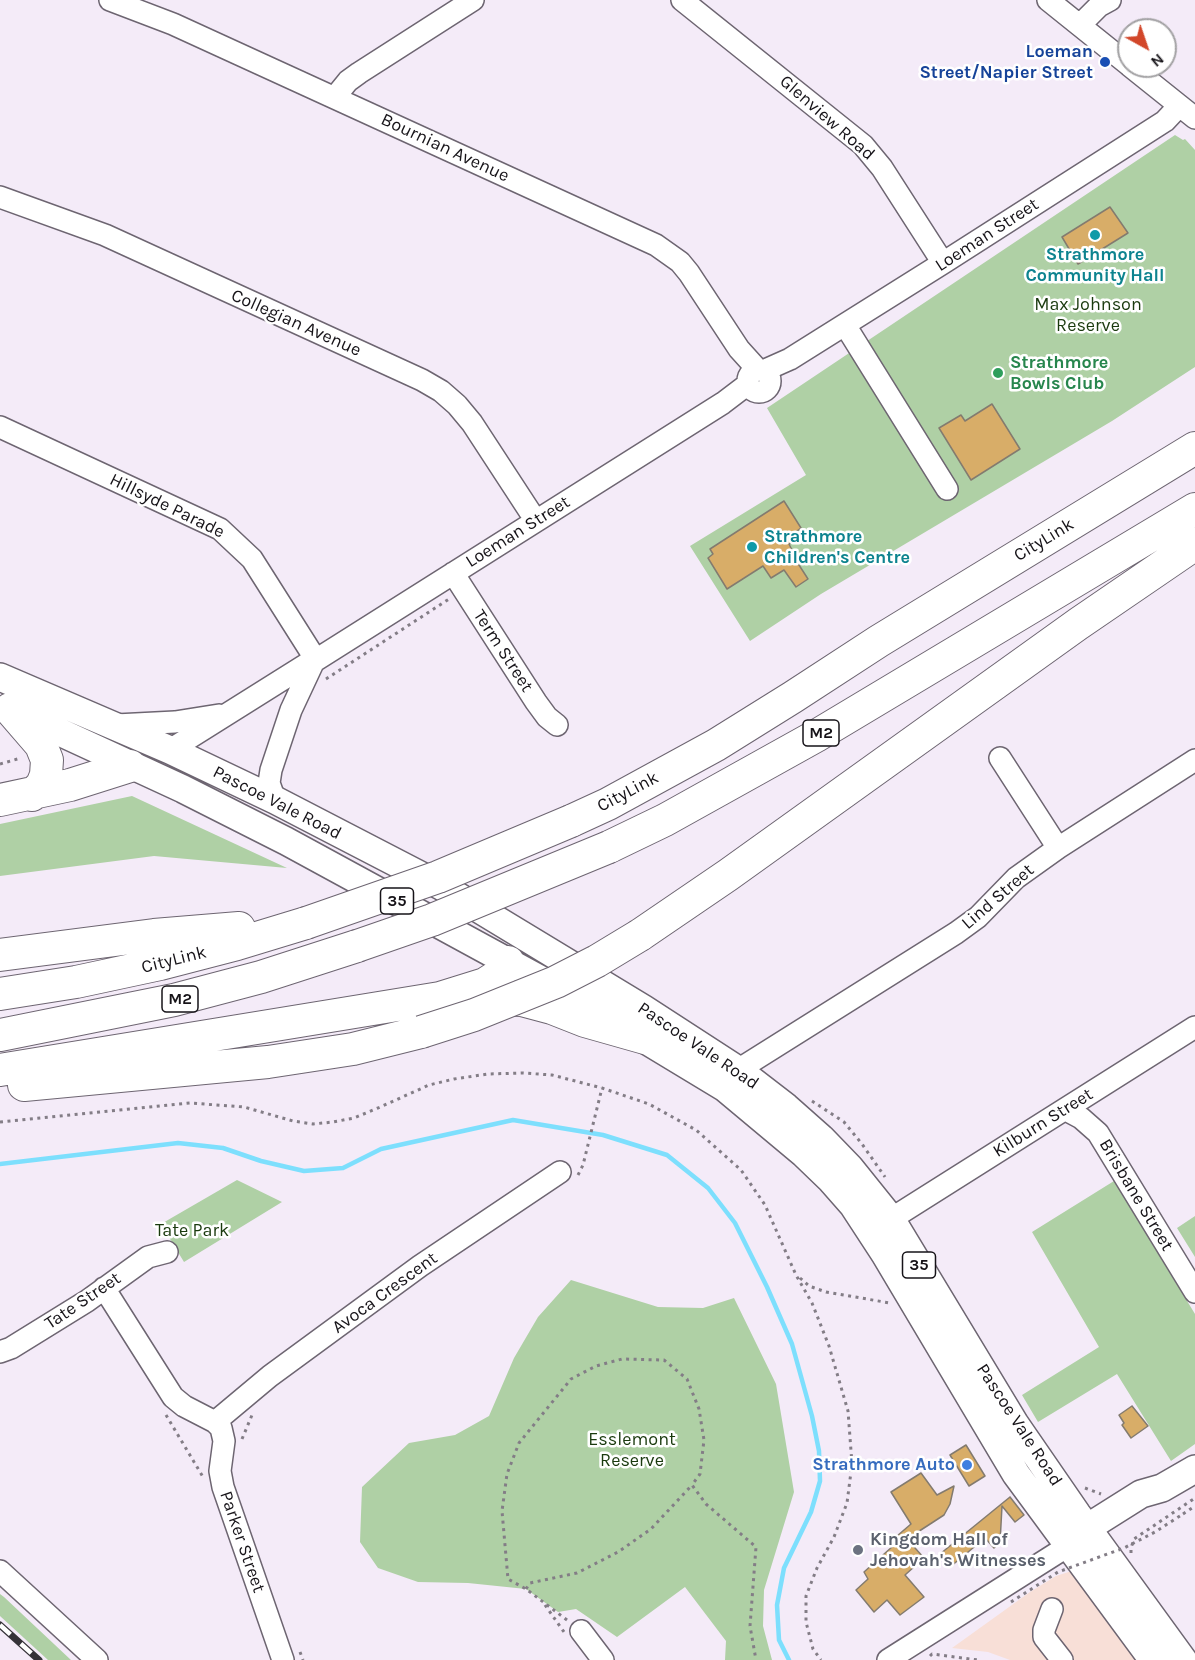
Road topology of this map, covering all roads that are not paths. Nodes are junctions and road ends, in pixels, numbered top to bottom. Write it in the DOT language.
graph roads {
  1 [pos="110,0"];
  2 [pos="473,0"];
  3 [pos="682,0"];
  4 [pos="1048,0"];
  5 [pos="1110,0"];
  6 [pos="1080,25"];
  7 [pos="1117,55"];
  8 [pos="1146,78"];
  9 [pos="335,97"];
  10 [pos="1187,112"];
  11 [pos="0,197"];
  12 [pos="943,263"];
  13 [pos="845,325"];
  14 [pos="757,378"];
  15 [pos="0,427"];
  16 [pos="1195,448"];
  17 [pos="947,489"];
  18 [pos="1195,509"];
  19 [pos="536,521"];
  20 [pos="1195,544"];
  21 [pos="459,581"];
  22 [pos="315,662"];
  23 [pos="0,676"];
  24 [pos="5,707"];
  25 [pos="227,714"];
  26 [pos="112,725"];
  27 [pos="557,725"];
  28 [pos="170,750"];
  29 [pos="1000,758"];
  30 [pos="1195,760"];
  31 [pos="130,766"];
  32 [pos="32,795"];
  33 [pos="0,800"];
  34 [pos="275,800"];
  35 [pos="1058,848"];
  36 [pos="306,923"];
  37 [pos="509,927"];
  38 [pos="0,955"];
  39 [pos="508,962"];
  40 [pos="0,994"];
  41 [pos="440,998"];
  42 [pos="1195,1027"];
  43 [pos="0,1035"];
  44 [pos="645,1038"];
  45 [pos="0,1070"];
  46 [pos="738,1070"];
  47 [pos="0,1087"];
  48 [pos="1066,1110"];
  49 [pos="568,1174"];
  50 [pos="891,1219"];
  51 [pos="167,1252"];
  52 [pos="104,1288"];
  53 [pos="1195,1292"];
  54 [pos="0,1352"];
  55 [pos="215,1422"];
  56 [pos="1195,1469"];
  57 [pos="1162,1488"];
  58 [pos="1072,1489"];
  59 [pos="1113,1502"];
  60 [pos="1084,1539"];
  61 [pos="0,1571"];
  62 [pos="1052,1609"];
  63 [pos="581,1631"];
  64 [pos="291,1655"];
  65 [pos="97,1660"];
  66 [pos="603,1660"];
  67 [pos="888,1660"];
  68 [pos="1062,1660"];
  69 [pos="1153,1660"];
  70 [pos="1184,1660"];
  1 -- 9 [label="street, Bournian Avenue"];
  2 -- 9 [label="street"];
  3 -- 12 [label="street, Glenview Road"];
  4 -- 6 [label="street"];
  5 -- 6 [label="street"];
  6 -- 7 [label="street"];
  8 -- 10 [label="street"];
  9 -- 14 [label="street, Bournian Avenue"];
  10 -- 12 [label="street, Loeman Street"];
  11 -- 19 [label="street, Collegian Avenue"];
  12 -- 13 [label="street, Loeman Street"];
  13 -- 14 [label="street, Loeman Street"];
  13 -- 17 [label="street"];
  14 -- 19 [label="street, Loeman Street"];
  15 -- 22 [label="street, Hillsyde Parade"];
  16 -- 36 [label="highway, CityLink / M2, bridge"];
  18 -- 43 [label="highway, M2, bridge"];
  19 -- 21 [label="street, Loeman Street"];
  20 -- 47 [label="highway, bridge"];
  21 -- 22 [label="street, Loeman Street"];
  21 -- 27 [label="street, Term Street"];
  22 -- 25 [label="street, Loeman Street"];
  22 -- 34 [label="street"];
  23 -- 26 [label="main road, Pascoe Vale Road / 35"];
  24 -- 31 [label="main road, Pascoe Vale Road / 35"];
  24 -- 32 [label="highway"];
  25 -- 26 [label="street"];
  25 -- 28 [label="street, Loeman Street"];
  26 -- 28 [label="main road, Pascoe Vale Road / 35"];
  28 -- 31 [label="main road"];
  28 -- 34 [label="main road, Pascoe Vale Road / 35"];
  29 -- 35 [label="street"];
  30 -- 35 [label="street, Lind Street"];
  31 -- 32 [label="highway"];
  31 -- 39 [label="main road, Pascoe Vale Road / 35"];
  32 -- 33 [label="highway"];
  34 -- 37 [label="main road, Pascoe Vale Road / 35"];
  35 -- 46 [label="street, Lind Street"];
  36 -- 38 [label="highway"];
  36 -- 40 [label="highway, CityLink / M2"];
  37 -- 39 [label="main road"];
  37 -- 46 [label="main road, Pascoe Vale Road / 35"];
  39 -- 41 [label="highway"];
  39 -- 44 [label="main road, Pascoe Vale Road / 35"];
  41 -- 44 [label="highway"];
  41 -- 45 [label="highway"];
  42 -- 48 [label="street, Kilburn Street"];
  44 -- 60 [label="main road, Pascoe Vale Road / 35"];
  46 -- 50 [label="main road, Pascoe Vale Road / 35"];
  48 -- 50 [label="street, Kilburn Street"];
  48 -- 53 [label="street, Brisbane Street"];
  49 -- 55 [label="street, Avoca Crescent"];
  50 -- 58 [label="main road, Pascoe Vale Road / 35"];
  51 -- 52 [label="street, Tate Street"];
  52 -- 54 [label="street, Tate Street"];
  52 -- 55 [label="street"];
  55 -- 64 [label="street, Parker Street"];
  56 -- 57 [label="main road"];
  57 -- 59 [label="main road"];
  57 -- 60 [label="main road"];
  58 -- 59 [label="main road"];
  58 -- 60 [label="main road, Pascoe Vale Road / 35"];
  59 -- 60 [label="main road"];
  60 -- 67 [label="street"];
  60 -- 69 [label="main road, Pascoe Vale Road / 35"];
  60 -- 70 [label="main road, Pascoe Vale Road / 35"];
  61 -- 65 [label="street"];
  62 -- 68 [label="street"];
  63 -- 66 [label="street"];
}
